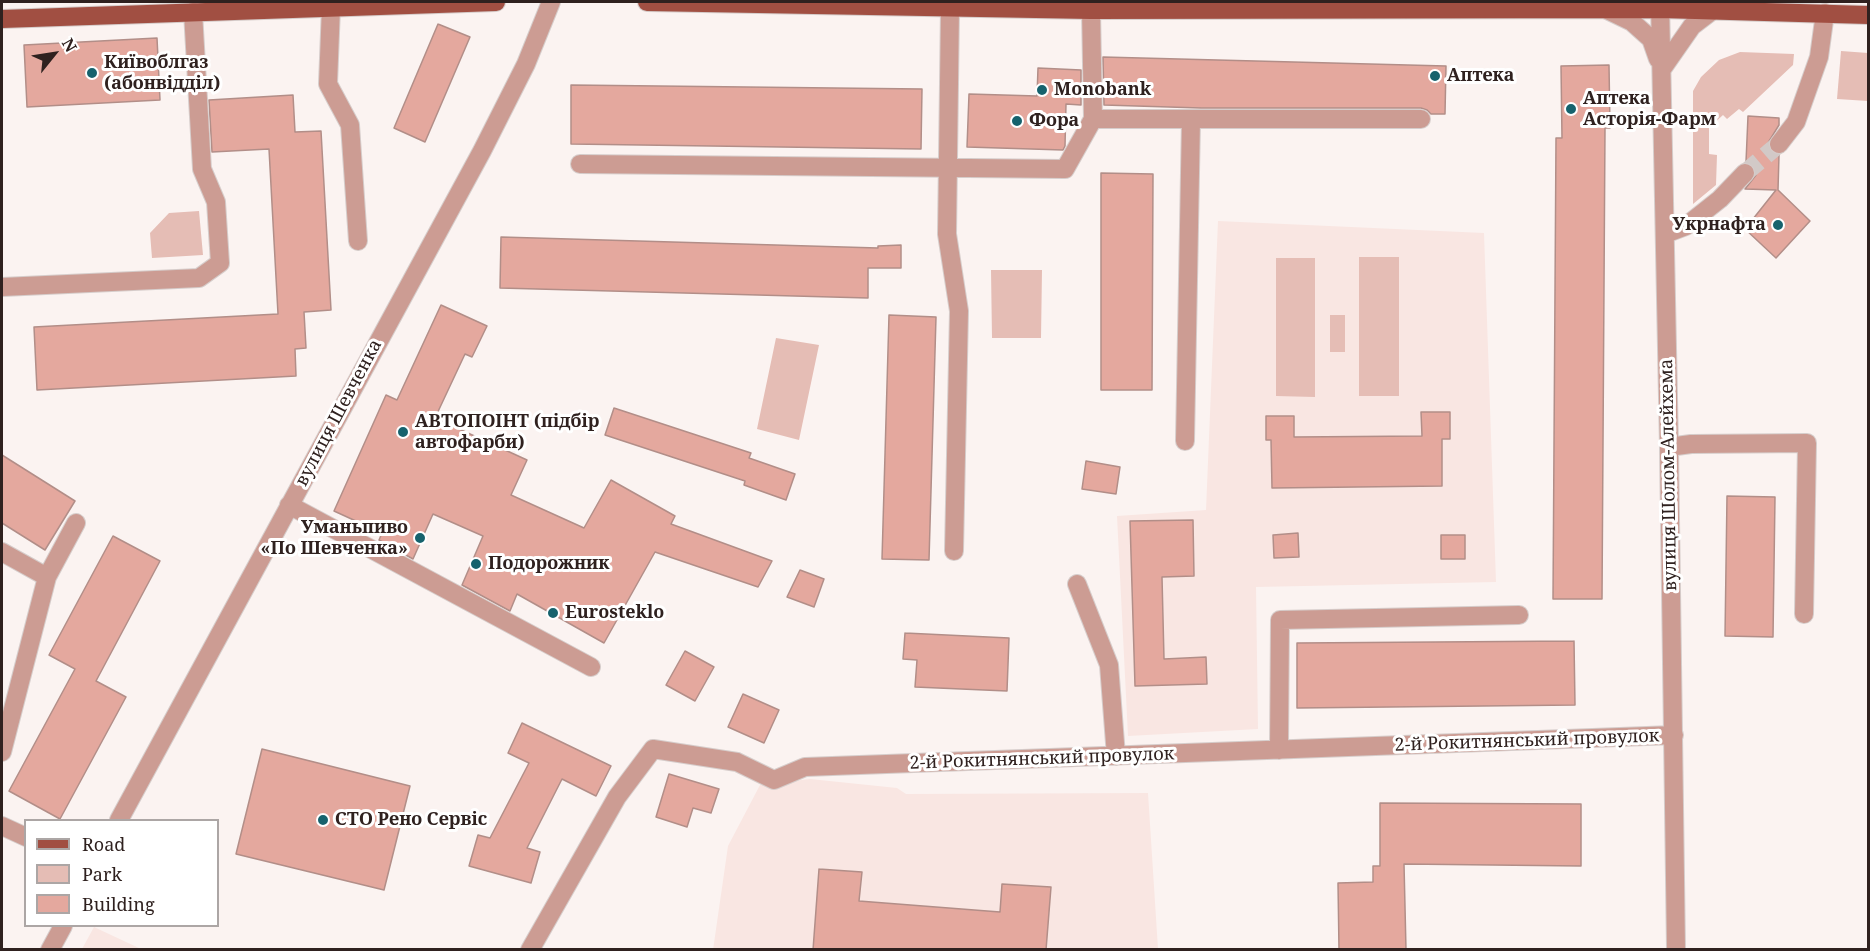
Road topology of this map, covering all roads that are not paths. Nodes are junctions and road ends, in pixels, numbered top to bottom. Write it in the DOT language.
graph roads {
  1 [pos="496,2"];
  2 [pos="551,2"];
  3 [pos="648,2"];
  4 [pos="1609,5"];
  5 [pos="1661,5"];
  6 [pos="1706,6"];
  7 [pos="331,7"];
  8 [pos="950,8"];
  9 [pos="1091,10"];
  10 [pos="193,12"];
  11 [pos="1825,13"];
  12 [pos="1869,15"];
  13 [pos="2,19"];
  14 [pos="1662,69"];
  15 [pos="1093,119"];
  16 [pos="1191,119"];
  17 [pos="1420,119"];
  18 [pos="1779,144"];
  19 [pos="580,164"];
  20 [pos="948,168"];
  21 [pos="1745,173"];
  22 [pos="1665,234"];
  23 [pos="358,241"];
  24 [pos="2,287"];
  25 [pos="1185,441"];
  26 [pos="1669,447"];
  27 [pos="289,505"];
  28 [pos="76,524"];
  29 [pos="954,551"];
  30 [pos="2,552"];
  31 [pos="47,578"];
  32 [pos="1077,584"];
  33 [pos="1804,614"];
  34 [pos="1519,615"];
  35 [pos="591,667"];
  36 [pos="1674,735"];
  37 [pos="1279,750"];
  38 [pos="2,752"];
  39 [pos="1116,756"];
  40 [pos="120,819"];
  41 [pos="2,826"];
  42 [pos="24,836"];
  43 [pos="62,927"];
  44 [pos="50,950"];
  45 [pos="530,950"];
  46 [pos="1676,950"];
  1 -- 7 [label="main road"];
  2 -- 27 [label="street, вулиця Шевченка"];
  3 -- 8 [label="main road"];
  4 -- 5 [label="main road"];
  4 -- 9 [label="main road"];
  4 -- 14 [label="street"];
  5 -- 6 [label="main road"];
  5 -- 14 [label="street, вулиця Шолом-Алейхема"];
  6 -- 11 [label="main road"];
  6 -- 14 [label="street"];
  7 -- 10 [label="main road"];
  7 -- 23 [label="street"];
  8 -- 9 [label="main road"];
  8 -- 20 [label="street"];
  9 -- 15 [label="street"];
  10 -- 13 [label="main road"];
  10 -- 24 [label="street"];
  11 -- 12 [label="main road"];
  11 -- 18 [label="street"];
  14 -- 22 [label="street, вулиця Шолом-Алейхема"];
  15 -- 16 [label="street"];
  15 -- 20 [label="street"];
  16 -- 17 [label="street"];
  16 -- 25 [label="street"];
  19 -- 20 [label="street"];
  20 -- 29 [label="street"];
  21 -- 22 [label="street"];
  22 -- 26 [label="street, вулиця Шолом-Алейхема"];
  26 -- 33 [label="street"];
  26 -- 36 [label="street, вулиця Шолом-Алейхема"];
  27 -- 35 [label="street"];
  27 -- 40 [label="street, вулиця Шевченка"];
  28 -- 31 [label="street"];
  30 -- 31 [label="street"];
  31 -- 38 [label="street"];
  32 -- 39 [label="street"];
  34 -- 37 [label="street"];
  36 -- 37 [label="street, 2-й Рокитнянський провулок"];
  36 -- 46 [label="street, вулиця Шолом-Алейхема"];
  37 -- 39 [label="street, 2-й Рокитнянський провулок"];
  39 -- 45 [label="street, 2-й Рокитнянський провулок"];
  41 -- 42 [label="street"];
  43 -- 44 [label="street"];
}
